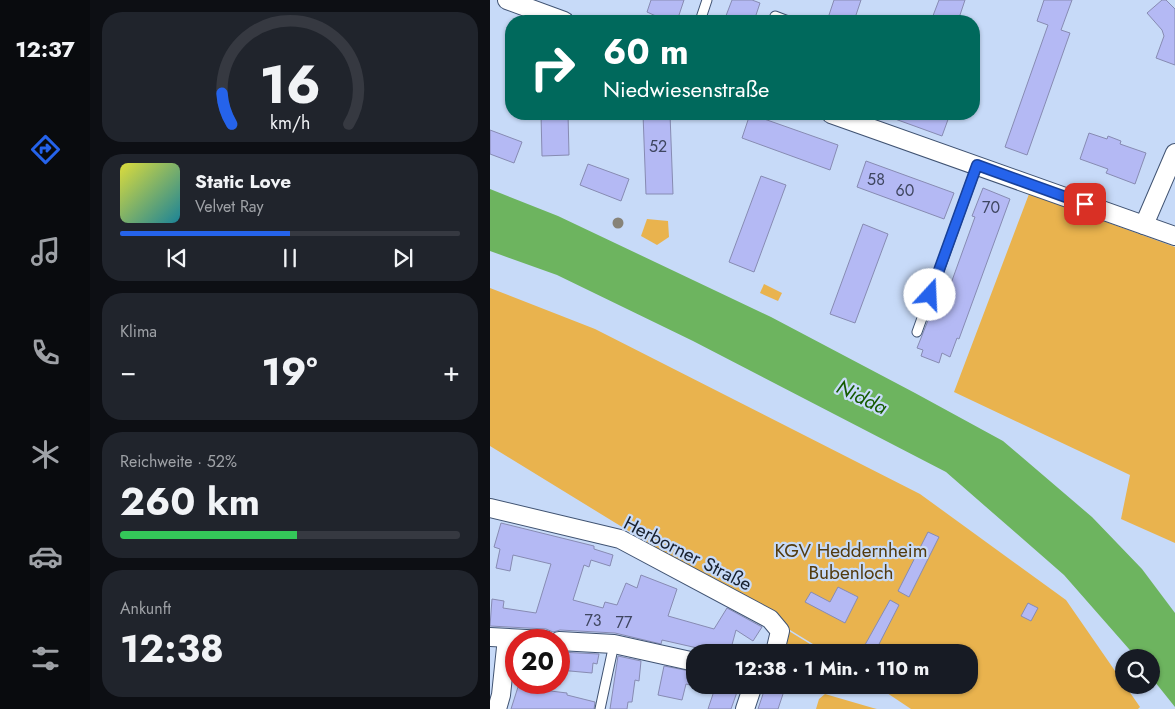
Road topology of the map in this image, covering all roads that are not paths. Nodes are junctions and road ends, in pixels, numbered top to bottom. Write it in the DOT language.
graph roads {
  1 [pos="507,0"];
  2 [pos="707,0"];
  3 [pos="548,15"];
  4 [pos="702,15"];
  5 [pos="848,120"];
  6 [pos="1175,153"];
  7 [pos="977,165"];
  8 [pos="1144,225"];
  9 [pos="1175,236"];
  10 [pos="917,332"];
  11 [pos="490,508"];
  12 [pos="499,637"];
  13 [pos="570,642"];
  14 [pos="614,644"];
  15 [pos="777,644"];
  16 [pos="686,660"];
  17 [pos="750,694"];
  18 [pos="497,709"];
  19 [pos="600,709"];
  20 [pos="745,709"];
  1 -- 3 [label="street"];
  2 -- 4 [label="lane"];
  5 -- 7 [label="street"];
  6 -- 8 [label="street"];
  7 -- 8 [label="street"];
  7 -- 10 [label="lane"];
  8 -- 9 [label="street"];
  11 -- 15 [label="street, Herborner Straße"];
  12 -- 18 [label="street"];
  13 -- 14 [label="street"];
  14 -- 16 [label="street"];
  14 -- 19 [label="lane"];
  17 -- 20 [label="street"];
}
